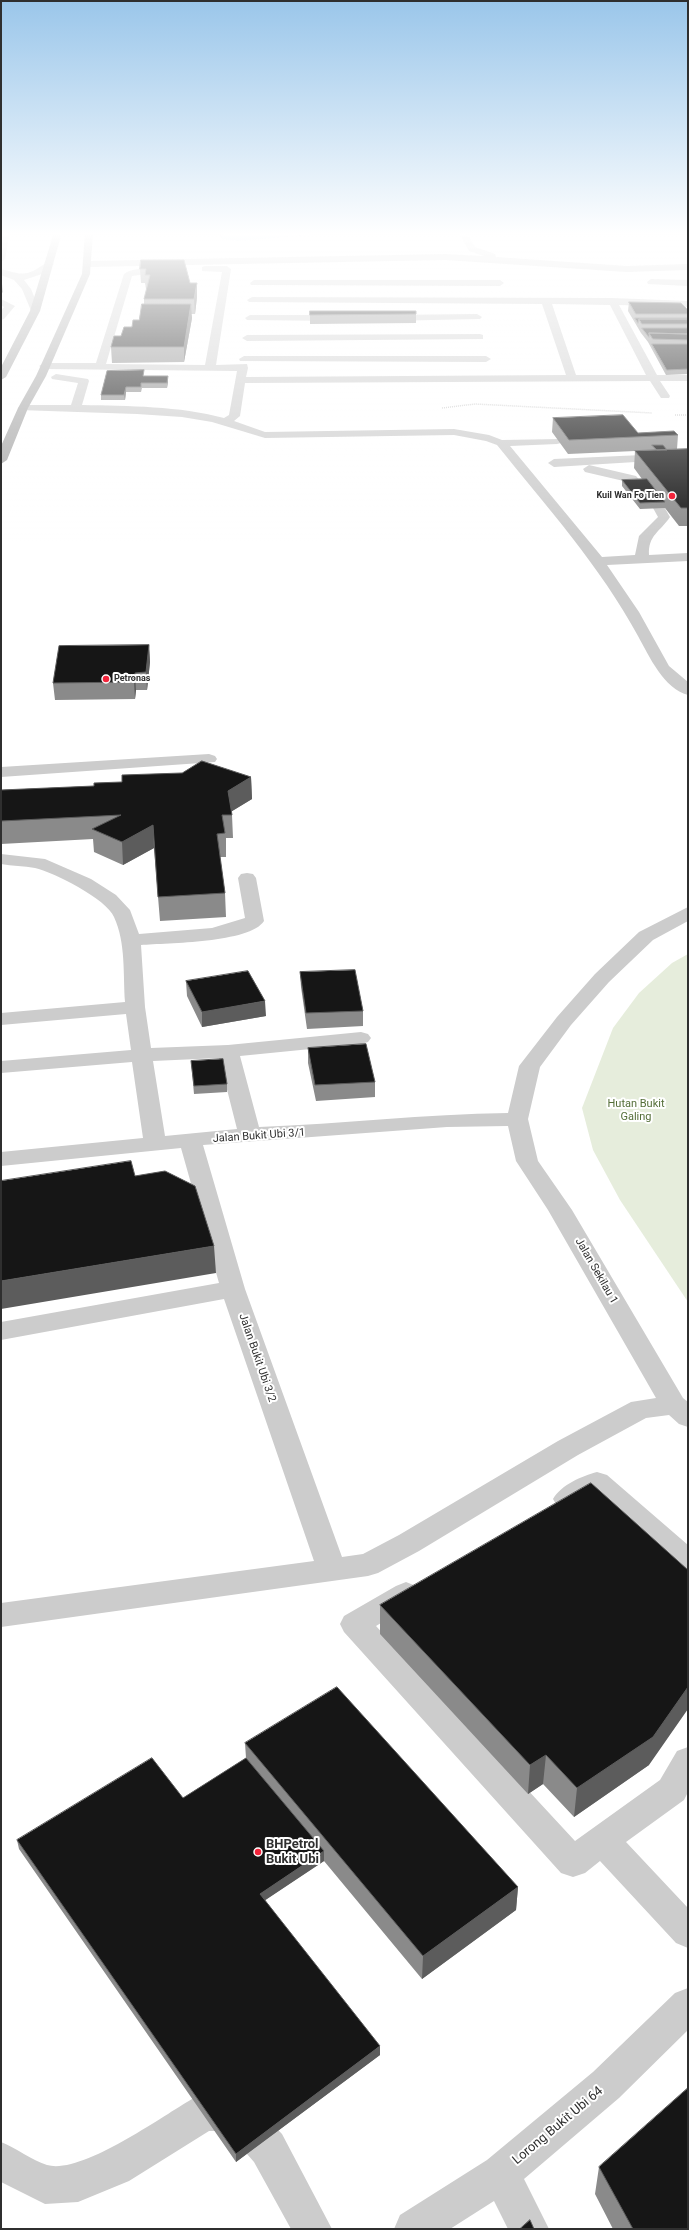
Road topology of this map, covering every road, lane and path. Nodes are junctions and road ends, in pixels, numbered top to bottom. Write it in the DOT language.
graph roads {
  1 [pos="22,336"];
  2 [pos="58,336"];
  3 [pos="109,336"];
  4 [pos="215,336"];
  5 [pos="481,336"];
  6 [pos="558,336"];
  7 [pos="631,336"];
  8 [pos="247,338"];
  9 [pos="483,348"];
  10 [pos="244,363"];
  11 [pos="100,367"];
  12 [pos="210,368"];
  13 [pos="42,371"];
  14 [pos="1,377"];
  15 [pos="653,378"];
  16 [pos="688,378"];
  17 [pos="491,379"];
  18 [pos="572,379"];
  19 [pos="241,380"];
  20 [pos="665,396"];
  21 [pos="23,408"];
  22 [pos="76,408"];
  23 [pos="657,414"];
  24 [pos="672,414"];
  25 [pos="688,416"];
  26 [pos="226,422"];
  27 [pos="422,432"];
  28 [pos="1,434"];
  29 [pos="557,441"];
  30 [pos="501,443"];
  31 [pos="673,458"];
  32 [pos="1,460"];
  33 [pos="554,463"];
  34 [pos="520,464"];
  35 [pos="638,485"];
  36 [pos="660,508"];
  37 [pos="688,557"];
  38 [pos="642,558"];
  39 [pos="598,561"];
  40 [pos="688,690"];
  41 [pos="209,759"];
  42 [pos="1,772"];
  43 [pos="1,859"];
  44 [pos="247,878"];
  45 [pos="688,913"];
  46 [pos="131,940"];
  47 [pos="135,1007"];
  48 [pos="1,1019"];
  49 [pos="361,1038"];
  50 [pos="228,1051"];
  51 [pos="142,1055"];
  52 [pos="1,1067"];
  53 [pos="517,1119"];
  54 [pos="250,1134"];
  55 [pos="190,1142"];
  56 [pos="155,1145"];
  57 [pos="1,1159"];
  58 [pos="233,1289"];
  59 [pos="1,1331"];
  60 [pos="681,1411"];
  61 [pos="543,1513"];
  62 [pos="688,1562"];
  63 [pos="332,1571"];
  64 [pos="429,1580"];
  65 [pos="1,1615"];
  66 [pos="688,1761"];
  67 [pos="603,1841"];
  68 [pos="688,1932"];
  69 [pos="688,2005"];
  70 [pos="1,2161"];
  71 [pos="501,2174"];
  72 [pos="312,2229"];
  73 [pos="414,2229"];
  74 [pos="529,2229"];
  1 -- 14 [label="main road"];
  2 -- 13 [label="main road"];
  3 -- 11 [label="street"];
  4 -- 12 [label="street"];
  5 -- 9 [label="street"];
  6 -- 18 [label="street"];
  7 -- 15 [label="street"];
  8 -- 9 [label="street"];
  8 -- 10 [label="street"];
  9 -- 10 [label="street"];
  9 -- 17 [label="street"];
  10 -- 12 [label="street"];
  10 -- 19 [label="street"];
  11 -- 12 [label="street"];
  11 -- 13 [label="street"];
  13 -- 21 [label="main road"];
  13 -- 22 [label="street"];
  15 -- 16 [label="street"];
  15 -- 18 [label="street"];
  15 -- 20 [label="street"];
  17 -- 18 [label="street"];
  17 -- 19 [label="street"];
  19 -- 26 [label="street"];
  21 -- 22 [label="street"];
  21 -- 28 [label="main road"];
  21 -- 32 [label="main road"];
  22 -- 26 [label="street"];
  23 -- 27 [label="path"];
  24 -- 25 [label="path"];
  26 -- 27 [label="street"];
  27 -- 30 [label="street"];
  29 -- 30 [label="street"];
  30 -- 34 [label="street"];
  31 -- 33 [label="street"];
  33 -- 34 [label="street"];
  33 -- 35 [label="street"];
  34 -- 39 [label="street"];
  36 -- 38 [label="street"];
  37 -- 38 [label="street"];
  38 -- 39 [label="street"];
  39 -- 40 [label="street"];
  41 -- 42 [label="street"];
  43 -- 46 [label="street"];
  44 -- 46 [label="street"];
  45 -- 53 [label="street"];
  46 -- 47 [label="street"];
  47 -- 48 [label="street"];
  47 -- 51 [label="street"];
  49 -- 50 [label="street"];
  50 -- 51 [label="street"];
  50 -- 54 [label="street"];
  51 -- 52 [label="street"];
  51 -- 56 [label="street"];
  53 -- 54 [label="street, Jalan Bukit Ubi 3/1"];
  53 -- 60 [label="street, Jalan Sekilau 1"];
  54 -- 55 [label="street, Jalan Bukit Ubi 3/1"];
  55 -- 56 [label="street, Jalan Bukit Ubi 3/1"];
  55 -- 58 [label="street, Jalan Bukit Ubi 3/2"];
  56 -- 57 [label="street, Jalan Bukit Ubi 3/1"];
  58 -- 59 [label="street"];
  58 -- 63 [label="street, Jalan Bukit Ubi 3/2"];
  60 -- 63 [label="street"];
  61 -- 62 [label="street"];
  63 -- 65 [label="street"];
  64 -- 67 [label="street"];
  66 -- 67 [label="street"];
  67 -- 68 [label="street"];
  69 -- 71 [label="street, Lorong Bukit Ubi 64"];
  70 -- 72 [label="street"];
  71 -- 73 [label="street, Lorong Bukit Ubi 64"];
  71 -- 74 [label="street"];
}
